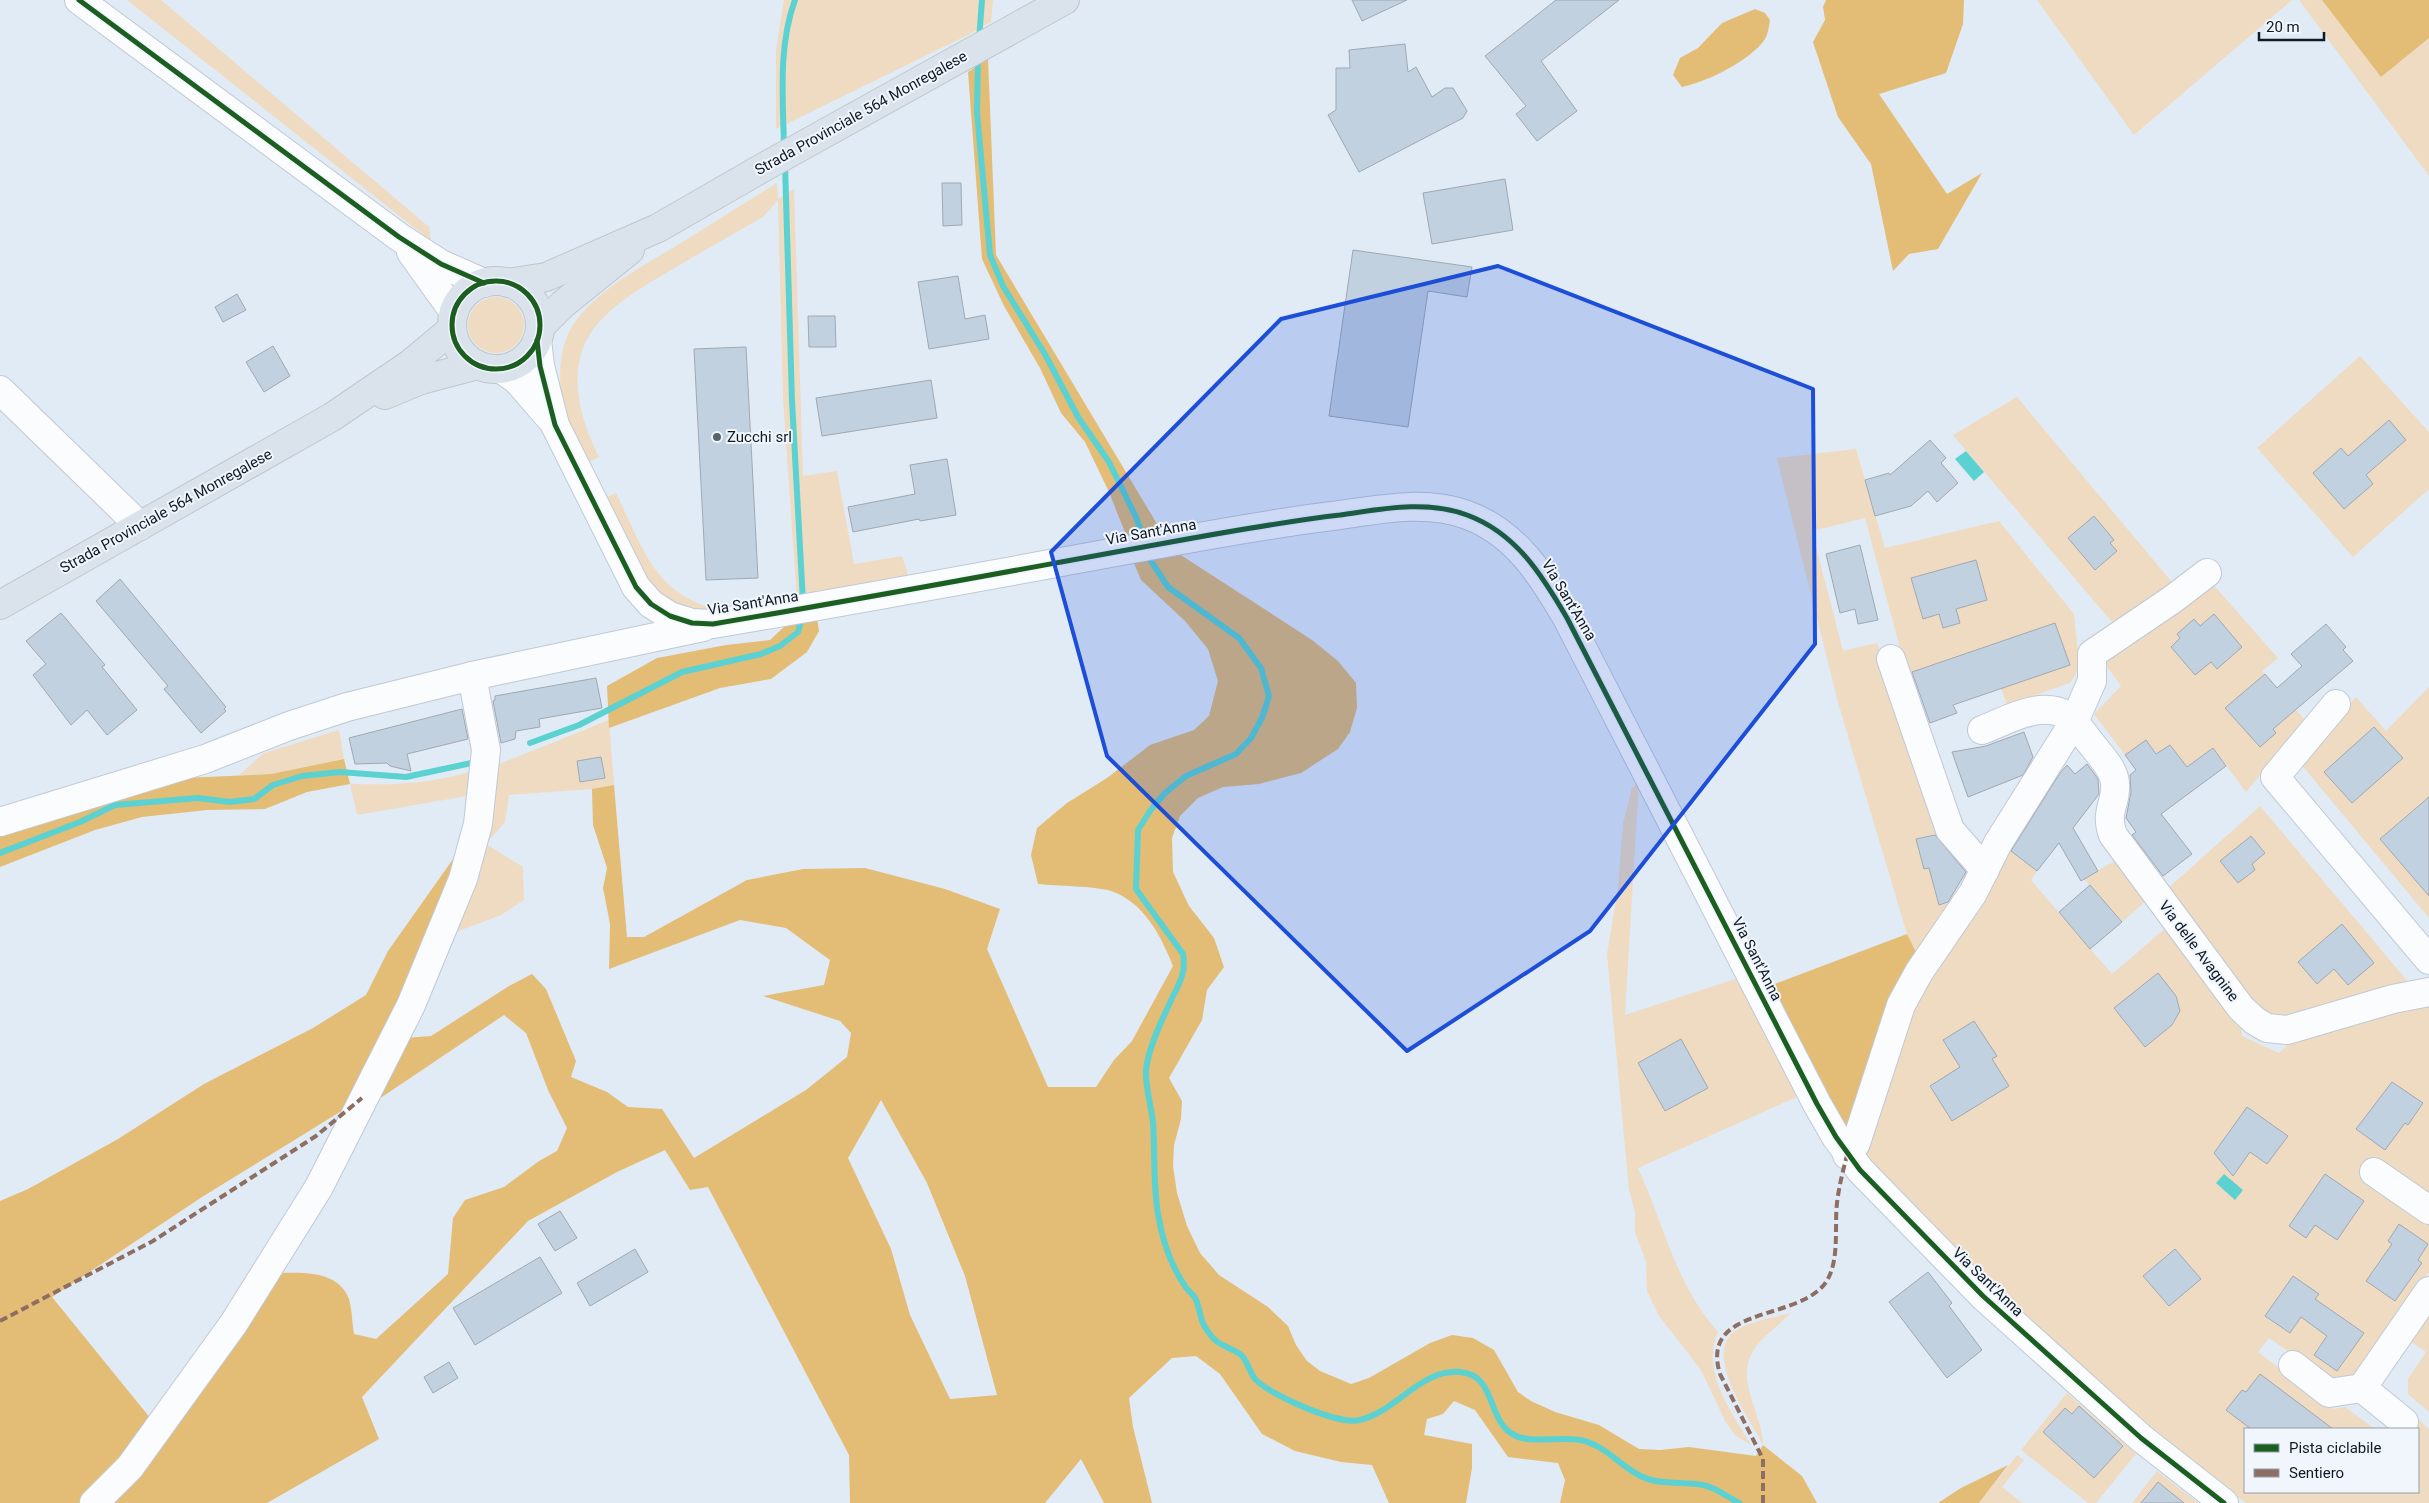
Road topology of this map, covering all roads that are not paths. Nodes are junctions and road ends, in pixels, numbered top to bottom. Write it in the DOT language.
graph roads {
  1 [pos="1065,0"];
  2 [pos="86,5"];
  3 [pos="658,228"];
  4 [pos="399,238"];
  5 [pos="496,283"];
  6 [pos="453,320"];
  7 [pos="539,333"];
  8 [pos="489,367"];
  9 [pos="0,390"];
  10 [pos="332,417"];
  11 [pos="556,425"];
  12 [pos="140,526"];
  13 [pos="2207,573"];
  14 [pos="0,605"];
  15 [pos="713,624"];
  16 [pos="1892,659"];
  17 [pos="472,676"];
  18 [pos="2336,704"];
  19 [pos="2074,722"];
  20 [pos="1982,730"];
  21 [pos="0,822"];
  22 [pos="1985,870"];
  23 [pos="2429,960"];
  24 [pos="2429,992"];
  25 [pos="1847,1155"];
  26 [pos="2374,1172"];
  27 [pos="2429,1210"];
  28 [pos="2429,1291"];
  29 [pos="2292,1365"];
  30 [pos="2362,1388"];
  31 [pos="2404,1422"];
  32 [pos="94,1503"];
  33 [pos="2224,1503"];
  1 -- 3 [label="main road, Strada Provinciale 564 Monregalese"];
  2 -- 4 [label="street"];
  3 -- 5 [label="main road, Strada Provinciale 564 Monregalese"];
  3 -- 7 [label="main road, Strada Provinciale 564 Monregalese"];
  4 -- 5 [label="street"];
  4 -- 6 [label="street"];
  5 -- 6 [label="main road, Strada Provinciale 564 Monregalese"];
  5 -- 7 [label="main road"];
  6 -- 8 [label="main road"];
  6 -- 10 [label="main road, Strada Provinciale 564 Monregalese"];
  7 -- 8 [label="main road, Strada Provinciale 564 Monregalese"];
  7 -- 11 [label="street, Via Sant'Anna"];
  8 -- 10 [label="main road, Strada Provinciale 564 Monregalese"];
  8 -- 11 [label="street, Via Sant'Anna"];
  9 -- 12 [label="street"];
  10 -- 12 [label="main road, Strada Provinciale 564 Monregalese"];
  11 -- 15 [label="street, Via Sant'Anna"];
  12 -- 14 [label="main road, Strada Provinciale 564 Monregalese"];
  13 -- 19 [label="street"];
  15 -- 17 [label="street"];
  15 -- 25 [label="street, Via Sant'Anna"];
  16 -- 22 [label="street"];
  17 -- 21 [label="street"];
  17 -- 32 [label="street"];
  18 -- 23 [label="street"];
  19 -- 20 [label="street, Via delle Avagnine"];
  19 -- 22 [label="street"];
  19 -- 24 [label="street, Via delle Avagnine"];
  22 -- 25 [label="street"];
  25 -- 33 [label="street, Via Sant'Anna"];
  26 -- 27 [label="street"];
  28 -- 30 [label="street"];
  29 -- 30 [label="street"];
  30 -- 31 [label="street"];
}
